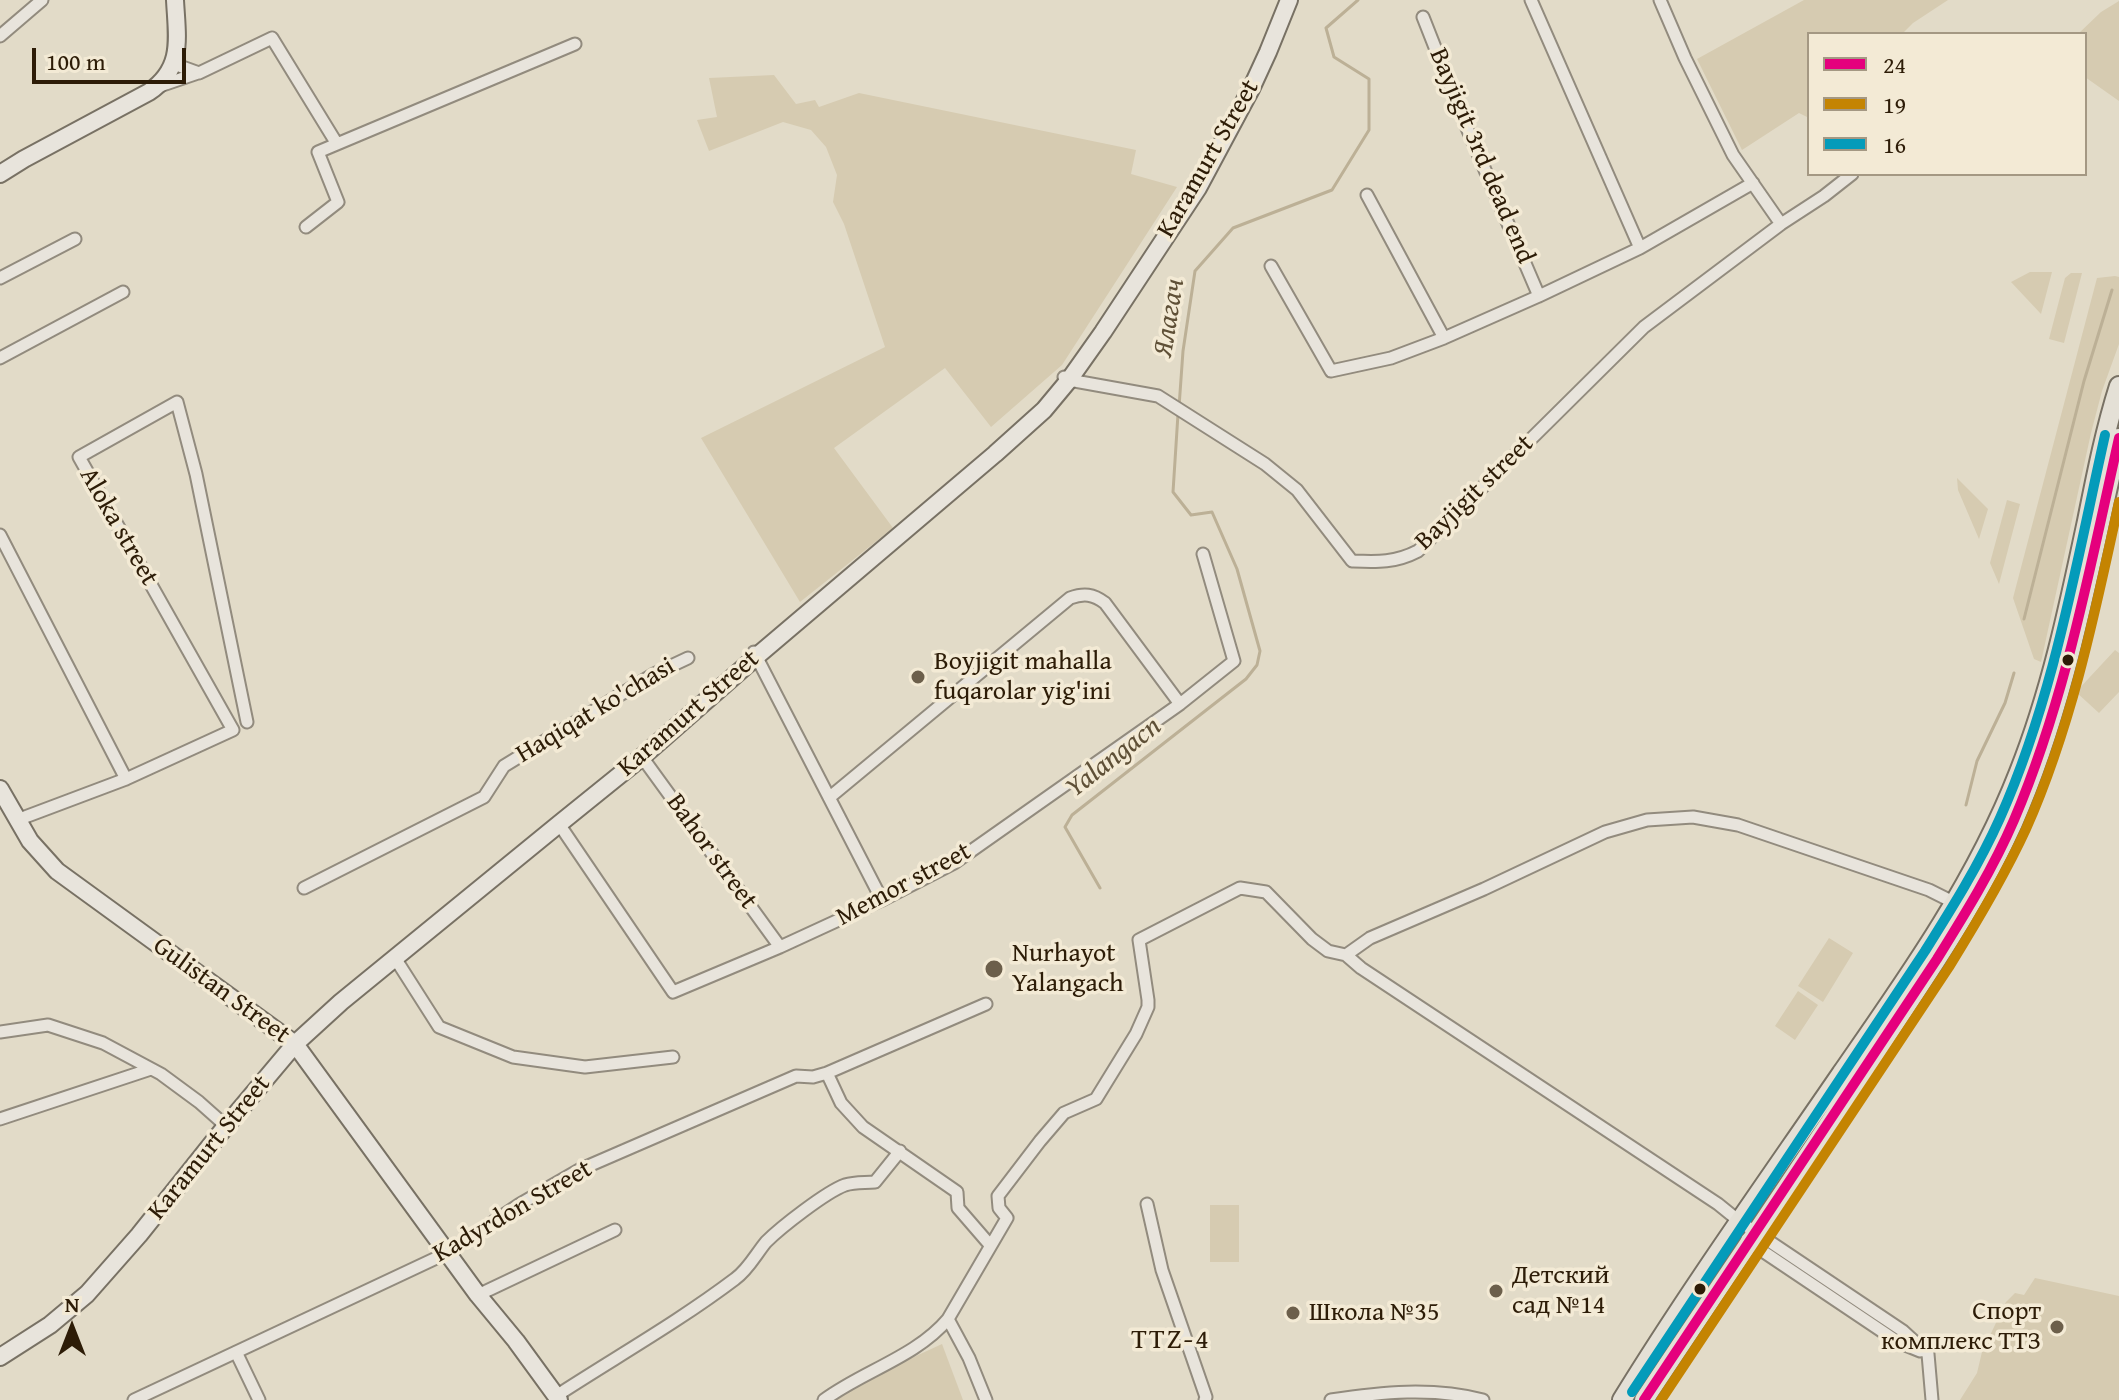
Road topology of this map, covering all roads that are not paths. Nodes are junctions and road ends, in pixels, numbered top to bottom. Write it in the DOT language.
graph roads {
  1 [pos="42,0"];
  2 [pos="175,0"];
  3 [pos="1281,0"];
  4 [pos="1289,0"];
  5 [pos="1531,0"];
  6 [pos="1660,0"];
  7 [pos="1423,17"];
  8 [pos="0,36"];
  9 [pos="575,44"];
  10 [pos="174,64"];
  11 [pos="199,73"];
  12 [pos="157,87"];
  13 [pos="337,144"];
  14 [pos="0,174"];
  15 [pos="1849,176"];
  16 [pos="1753,183"];
  17 [pos="1367,195"];
  18 [pos="1781,224"];
  19 [pos="306,227"];
  20 [pos="75,239"];
  21 [pos="1640,248"];
  22 [pos="1271,266"];
  23 [pos="0,278"];
  24 [pos="123,292"];
  25 [pos="1539,296"];
  26 [pos="1444,338"];
  27 [pos="0,358"];
  28 [pos="1066,379"];
  29 [pos="2119,386"];
  30 [pos="2119,438"];
  31 [pos="0,535"];
  32 [pos="1203,554"];
  33 [pos="755,654"];
  34 [pos="688,658"];
  35 [pos="2053,691"];
  36 [pos="1180,704"];
  37 [pos="247,722"];
  38 [pos="642,757"];
  39 [pos="126,779"];
  40 [pos="0,789"];
  41 [pos="830,797"];
  42 [pos="17,820"];
  43 [pos="559,824"];
  44 [pos="304,888"];
  45 [pos="882,900"];
  46 [pos="1955,903"];
  47 [pos="780,947"];
  48 [pos="1346,955"];
  49 [pos="395,958"];
  50 [pos="986,1004"];
  51 [pos="0,1032"];
  52 [pos="292,1042"];
  53 [pos="673,1057"];
  54 [pos="151,1069"];
  55 [pos="827,1073"];
  56 [pos="0,1119"];
  57 [pos="223,1124"];
  58 [pos="900,1151"];
  59 [pos="1147,1204"];
  60 [pos="1739,1221"];
  61 [pos="615,1230"];
  62 [pos="1753,1237"];
  63 [pos="990,1245"];
  64 [pos="447,1253"];
  65 [pos="478,1295"];
  66 [pos="948,1319"];
  67 [pos="0,1349"];
  68 [pos="236,1352"];
  69 [pos="0,1357"];
  70 [pos="557,1399"];
  71 [pos="1209,1399"];
  72 [pos="134,1400"];
  73 [pos="259,1400"];
  74 [pos="824,1400"];
  75 [pos="986,1400"];
  76 [pos="1331,1400"];
  77 [pos="1483,1400"];
  78 [pos="1622,1400"];
  79 [pos="1644,1400"];
  80 [pos="1932,1400"];
  1 -- 8 [label="street"];
  2 -- 10 [label="main road"];
  3 -- 28 [label="main road, Karamurt Street"];
  4 -- 28 [label="main road, Karamurt Street"];
  5 -- 21 [label="street"];
  6 -- 16 [label="street"];
  7 -- 25 [label="street, Bayjigit 3rd dead end"];
  9 -- 13 [label="street"];
  10 -- 11 [label="street"];
  10 -- 12 [label="main road"];
  11 -- 12 [label="street"];
  11 -- 13 [label="street"];
  12 -- 14 [label="main road"];
  13 -- 19 [label="street"];
  15 -- 18 [label="street"];
  16 -- 18 [label="street"];
  16 -- 21 [label="street"];
  17 -- 26 [label="street"];
  18 -- 28 [label="street, Bayjigit street"];
  20 -- 23 [label="street"];
  21 -- 25 [label="street"];
  22 -- 26 [label="street"];
  24 -- 27 [label="street"];
  25 -- 26 [label="street"];
  28 -- 33 [label="main road, Karamurt Street"];
  29 -- 35 [label="main road"];
  30 -- 35 [label="main road"];
  31 -- 39 [label="street"];
  32 -- 36 [label="street, Memor street"];
  33 -- 38 [label="main road, Karamurt Street"];
  33 -- 41 [label="street"];
  33 -- 52 [label="main road, Karamurt Street"];
  34 -- 44 [label="street, Haqiqat ko'chasi"];
  35 -- 46 [label="main road"];
  35 -- 62 [label="main road"];
  36 -- 41 [label="street"];
  36 -- 45 [label="street, Memor street"];
  37 -- 39 [label="street, Aloka street"];
  38 -- 43 [label="main road, Karamurt Street"];
  38 -- 47 [label="street, Bahor street"];
  39 -- 42 [label="street"];
  40 -- 42 [label="main road, Gulistan Street"];
  41 -- 45 [label="street"];
  42 -- 52 [label="main road, Gulistan Street"];
  43 -- 47 [label="street, Memor street"];
  43 -- 49 [label="main road, Karamurt Street"];
  45 -- 47 [label="street, Memor street"];
  46 -- 48 [label="street"];
  46 -- 60 [label="main road"];
  48 -- 60 [label="street"];
  48 -- 63 [label="street"];
  49 -- 52 [label="main road, Karamurt Street"];
  49 -- 53 [label="street"];
  50 -- 55 [label="street, Kadyrdon Street"];
  51 -- 54 [label="street"];
  52 -- 57 [label="main road, Karamurt Street"];
  52 -- 64 [label="main road, Gulistan Street"];
  54 -- 56 [label="street"];
  54 -- 57 [label="street"];
  55 -- 58 [label="street"];
  55 -- 64 [label="street, Kadyrdon Street"];
  57 -- 67 [label="main road, Karamurt Street"];
  57 -- 69 [label="main road, Karamurt Street"];
  58 -- 63 [label="street"];
  58 -- 70 [label="street"];
  59 -- 71 [label="street"];
  60 -- 62 [label="street"];
  60 -- 78 [label="main road"];
  61 -- 65 [label="street"];
  62 -- 79 [label="main road"];
  62 -- 80 [label="street"];
  63 -- 66 [label="street"];
  64 -- 65 [label="main road, Gulistan Street"];
  64 -- 68 [label="street, Kadyrdon Street"];
  65 -- 70 [label="main road, Gulistan Street"];
  66 -- 74 [label="street"];
  66 -- 75 [label="street"];
  68 -- 72 [label="street, Kadyrdon Street"];
  68 -- 73 [label="street"];
  76 -- 77 [label="street"];
}
